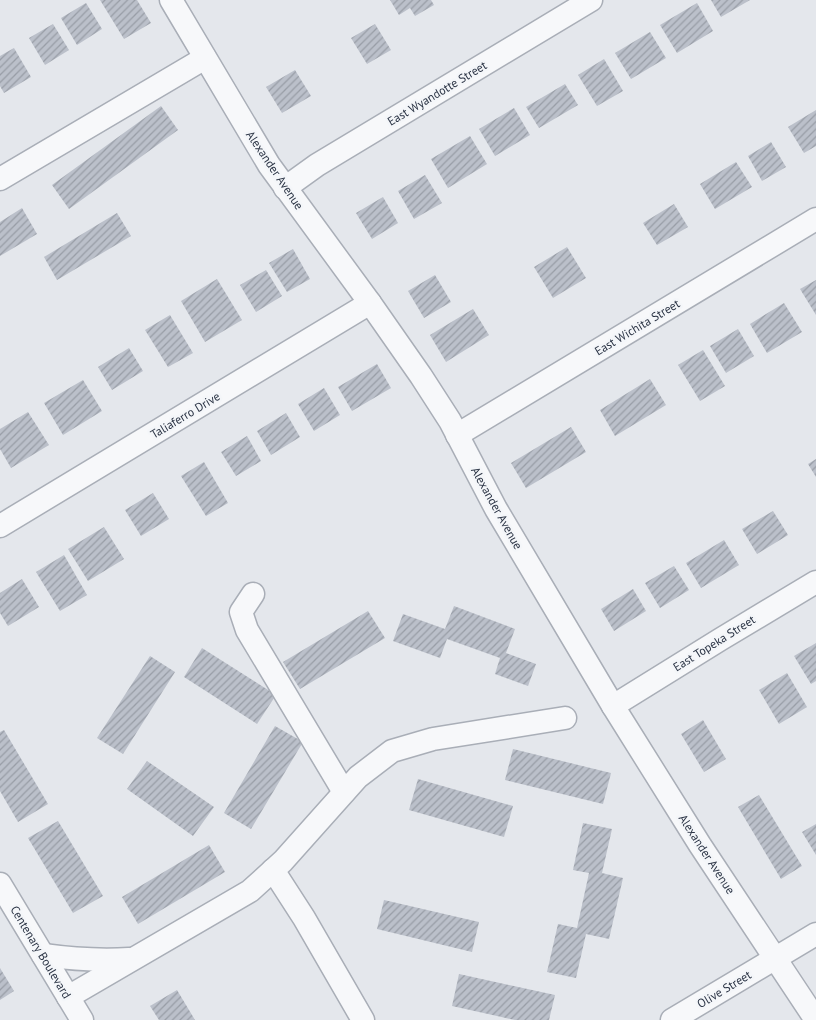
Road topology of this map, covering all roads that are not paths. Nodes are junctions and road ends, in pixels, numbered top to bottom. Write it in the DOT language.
graph roads {
  1 [pos="171,0"];
  2 [pos="591,0"];
  3 [pos="205,58"];
  4 [pos="0,179"];
  5 [pos="285,188"];
  6 [pos="816,219"];
  7 [pos="370,304"];
  8 [pos="457,435"];
  9 [pos="0,526"];
  10 [pos="816,582"];
  11 [pos="253,594"];
  12 [pos="614,706"];
  13 [pos="565,718"];
  14 [pos="344,792"];
  15 [pos="274,870"];
  16 [pos="0,884"];
  17 [pos="816,934"];
  18 [pos="43,955"];
  19 [pos="776,958"];
  20 [pos="132,959"];
  21 [pos="74,1013"];
  22 [pos="363,1020"];
  23 [pos="672,1020"];
  24 [pos="816,1020"];
  1 -- 3 [label="street, Alexander Avenue"];
  2 -- 5 [label="street, East Wyandotte Street"];
  3 -- 4 [label="street"];
  3 -- 5 [label="street, Alexander Avenue"];
  5 -- 7 [label="street, Alexander Avenue"];
  6 -- 8 [label="street, East Wichita Street"];
  7 -- 8 [label="street, Alexander Avenue"];
  7 -- 9 [label="street, Taliaferro Drive"];
  8 -- 12 [label="street, Alexander Avenue"];
  10 -- 12 [label="street, East Topeka Street"];
  11 -- 14 [label="street"];
  12 -- 19 [label="street, Alexander Avenue"];
  13 -- 14 [label="street"];
  14 -- 15 [label="street"];
  15 -- 20 [label="street"];
  15 -- 22 [label="street"];
  16 -- 18 [label="street, Centenary Boulevard"];
  17 -- 19 [label="street, Olive Street"];
  18 -- 20 [label="street"];
  18 -- 21 [label="street, Centenary Boulevard"];
  19 -- 23 [label="street, Olive Street"];
  19 -- 24 [label="street, Alexander Avenue"];
  20 -- 21 [label="street"];
}
